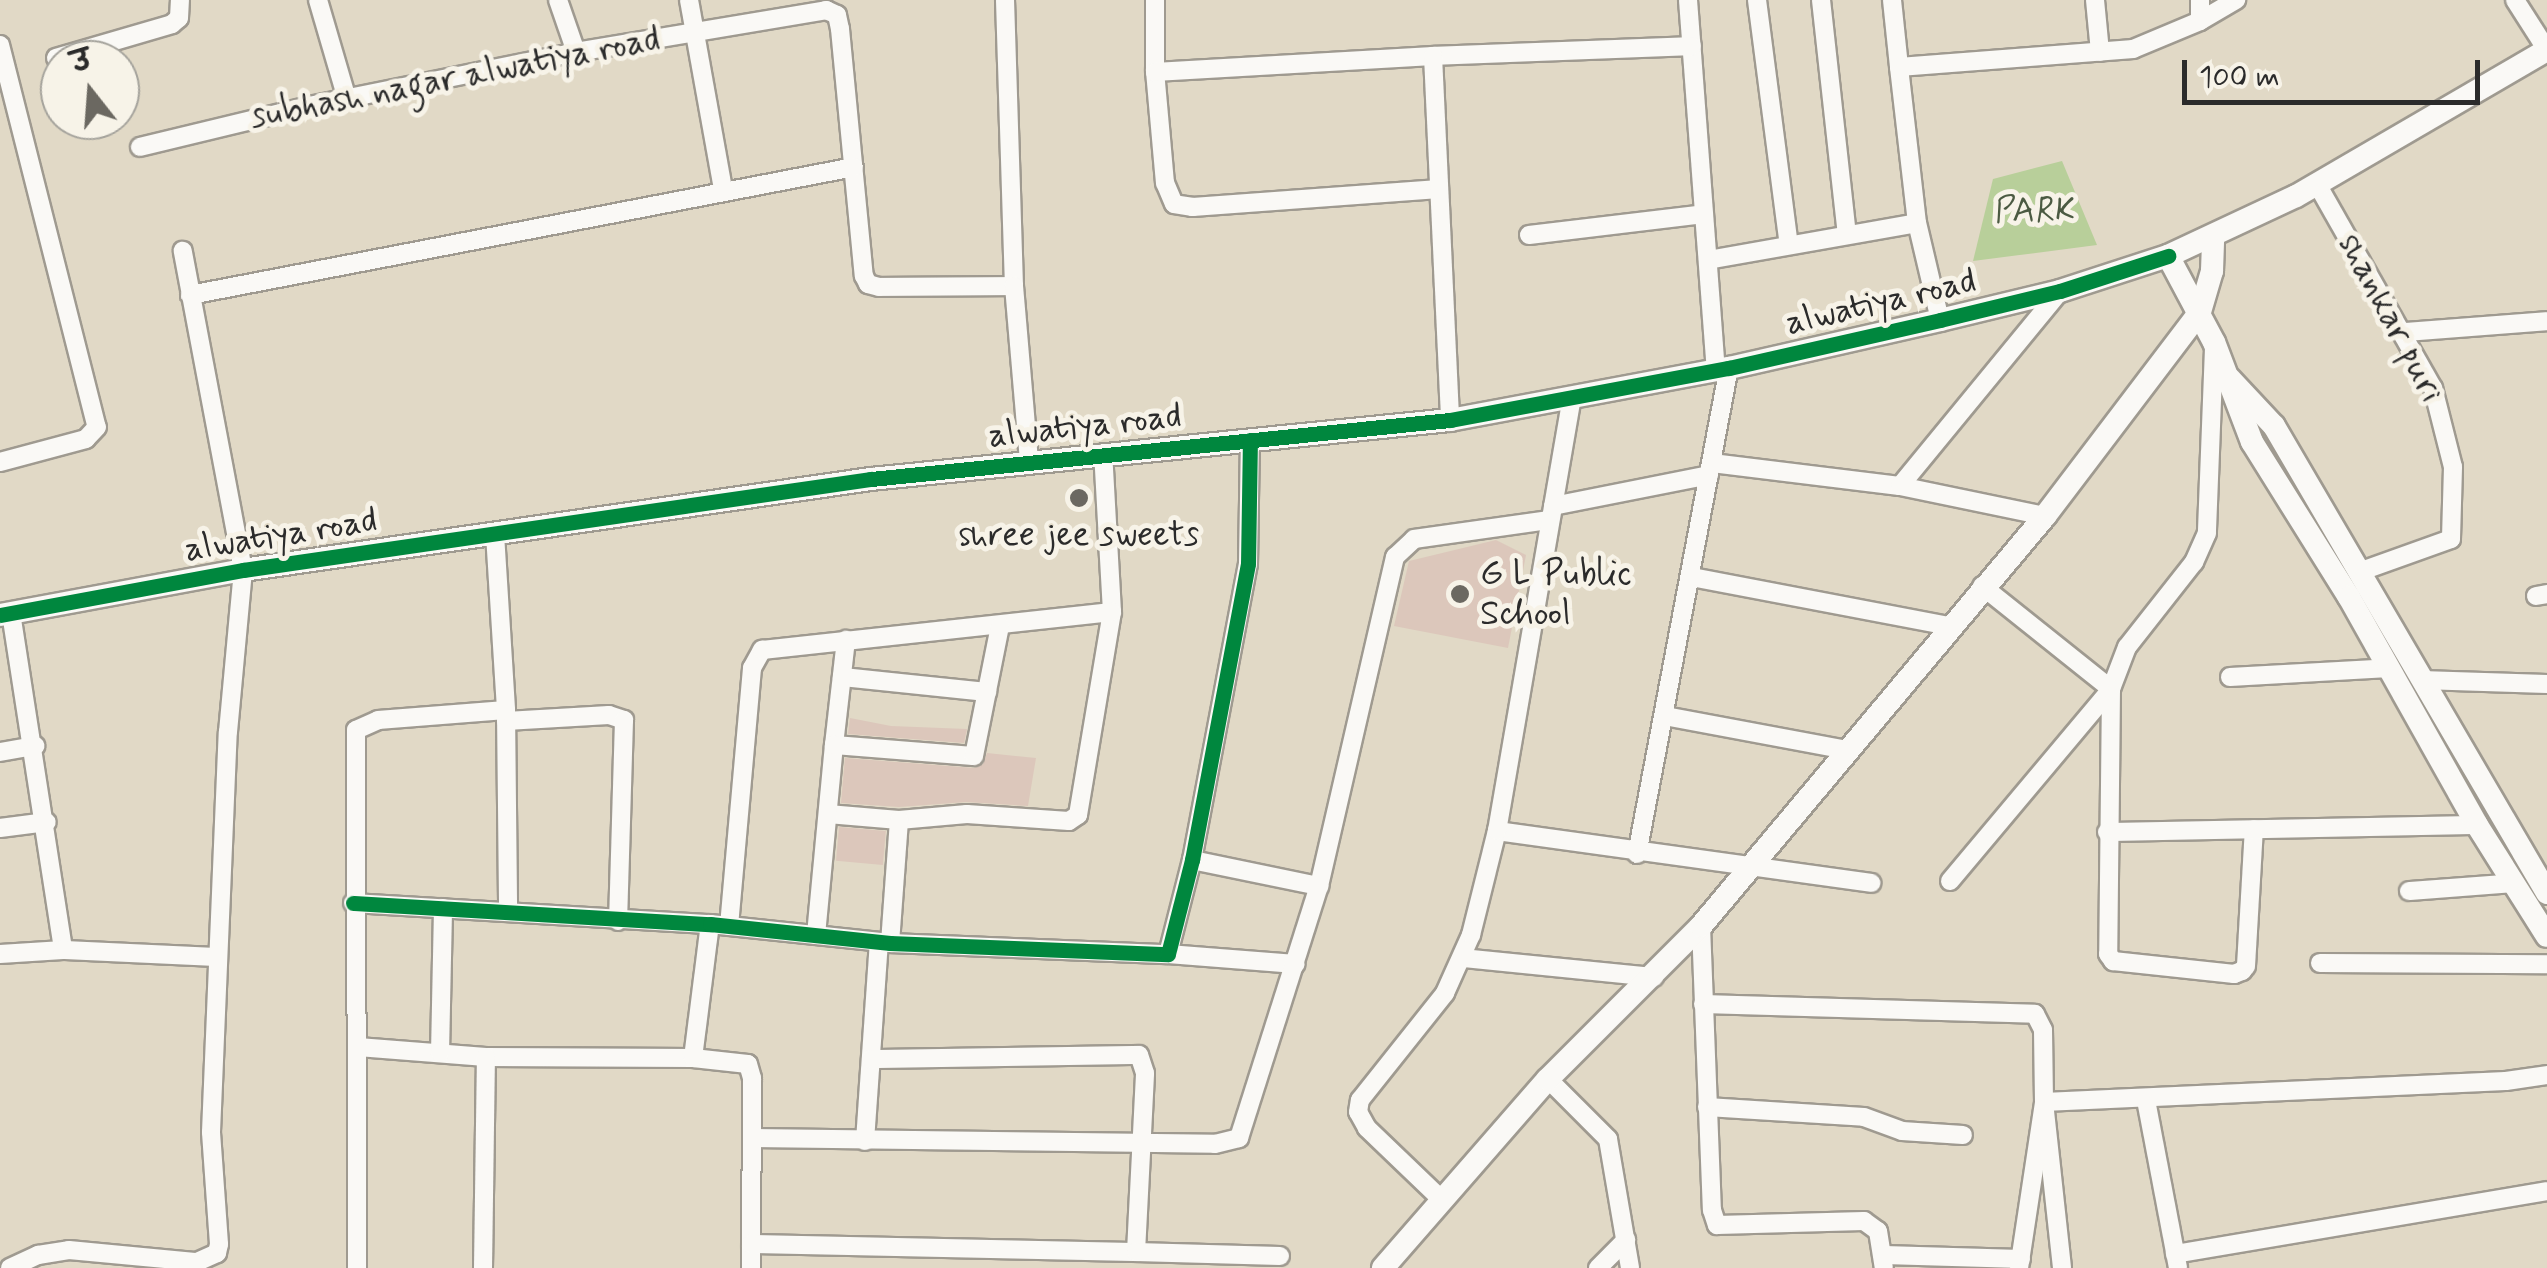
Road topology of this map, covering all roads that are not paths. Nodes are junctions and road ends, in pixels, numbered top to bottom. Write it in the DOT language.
graph roads {
  1 [pos="180,0"];
  2 [pos="318,0"];
  3 [pos="558,0"];
  4 [pos="689,0"];
  5 [pos="1005,0"];
  6 [pos="1155,0"];
  7 [pos="1688,0"];
  8 [pos="1757,0"];
  9 [pos="1822,0"];
  10 [pos="1892,0"];
  11 [pos="2095,0"];
  12 [pos="2200,0"];
  13 [pos="2236,0"];
  14 [pos="2515,0"];
  15 [pos="2200,21"];
  16 [pos="696,30"];
  17 [pos="117,40"];
  18 [pos="0,44"];
  19 [pos="1692,46"];
  20 [pos="2547,50"];
  21 [pos="576,52"];
  22 [pos="2100,52"];
  23 [pos="1433,56"];
  24 [pos="1898,67"];
  25 [pos="1155,72"];
  26 [pos="347,98"];
  27 [pos="140,147"];
  28 [pos="854,167"];
  29 [pos="2317,184"];
  30 [pos="1439,188"];
  31 [pos="723,189"];
  32 [pos="1704,214"];
  33 [pos="1918,223"];
  34 [pos="1529,235"];
  35 [pos="1846,236"];
  36 [pos="2213,239"];
  37 [pos="1789,246"];
  38 [pos="183,252"];
  39 [pos="2168,256"];
  40 [pos="1708,260"];
  41 [pos="1014,286"];
  42 [pos="2060,291"];
  43 [pos="190,295"];
  44 [pos="2200,312"];
  45 [pos="1940,320"];
  46 [pos="2547,321"];
  47 [pos="2406,332"];
  48 [pos="2214,342"];
  49 [pos="1723,369"];
  50 [pos="2227,376"];
  51 [pos="1572,396"];
  52 [pos="1450,420"];
  53 [pos="1250,440"];
  54 [pos="1103,453"];
  55 [pos="1029,461"];
  56 [pos="0,462"];
  57 [pos="1710,469"];
  58 [pos="1900,486"];
  59 [pos="1552,513"];
  60 [pos="2045,516"];
  61 [pos="495,534"];
  62 [pos="243,570"];
  63 [pos="2359,572"];
  64 [pos="1692,577"];
  65 [pos="1982,586"];
  66 [pos="1112,612"];
  67 [pos="6,614"];
  68 [pos="1000,626"];
  69 [pos="1949,626"];
  70 [pos="846,640"];
  71 [pos="2389,668"];
  72 [pos="842,677"];
  73 [pos="2230,677"];
  74 [pos="2421,680"];
  75 [pos="2547,684"];
  76 [pos="2111,689"];
  77 [pos="987,692"];
  78 [pos="506,715"];
  79 [pos="1665,716"];
  80 [pos="834,744"];
  81 [pos="35,746"];
  82 [pos="1847,750"];
  83 [pos="0,752"];
  84 [pos="828,814"];
  85 [pos="899,820"];
  86 [pos="46,822"];
  87 [pos="2477,825"];
  88 [pos="0,828"];
  89 [pos="2254,829"];
  90 [pos="1497,830"];
  91 [pos="2108,832"];
  92 [pos="1638,854"];
  93 [pos="1192,860"];
  94 [pos="1751,866"];
  95 [pos="1950,881"];
  96 [pos="1871,883"];
  97 [pos="2515,884"];
  98 [pos="1319,886"];
  99 [pos="2409,891"];
  100 [pos="2547,893"];
  101 [pos="353,903"];
  102 [pos="443,908"];
  103 [pos="508,912"];
  104 [pos="618,921"];
  105 [pos="720,925"];
  106 [pos="1701,926"];
  107 [pos="816,935"];
  108 [pos="2547,936"];
  109 [pos="885,942"];
  110 [pos="63,950"];
  111 [pos="0,954"];
  112 [pos="1168,954"];
  113 [pos="218,957"];
  114 [pos="1463,958"];
  115 [pos="2320,963"];
  116 [pos="1296,964"];
  117 [pos="2547,964"];
  118 [pos="1654,977"];
  119 [pos="1702,1004"];
  120 [pos="358,1047"];
  121 [pos="440,1053"];
  122 [pos="486,1056"];
  123 [pos="694,1058"];
  124 [pos="871,1058"];
  125 [pos="2547,1075"];
  126 [pos="1548,1079"];
  127 [pos="2146,1100"];
  128 [pos="2044,1102"];
  129 [pos="1707,1107"];
  130 [pos="1963,1135"];
  131 [pos="752,1138"];
  132 [pos="865,1141"];
  133 [pos="1141,1143"];
  134 [pos="2547,1191"];
  135 [pos="1442,1200"];
  136 [pos="1626,1240"];
  137 [pos="752,1244"];
  138 [pos="1136,1252"];
  139 [pos="1280,1256"];
  140 [pos="117,1260"];
  141 [pos="2176,1261"];
  142 [pos="1884,1262"];
  143 [pos="2020,1264"];
  144 [pos="10,1268"];
  145 [pos="357,1268"];
  146 [pos="482,1268"];
  147 [pos="752,1268"];
  148 [pos="1383,1268"];
  149 [pos="1598,1268"];
  150 [pos="1630,1268"];
  151 [pos="2062,1268"];
  1 -- 17 [label="street"];
  2 -- 26 [label="street"];
  3 -- 21 [label="street"];
  4 -- 16 [label="street"];
  5 -- 41 [label="street"];
  6 -- 25 [label="street"];
  7 -- 19 [label="street"];
  8 -- 37 [label="street"];
  9 -- 35 [label="street"];
  10 -- 24 [label="street"];
  11 -- 22 [label="street"];
  12 -- 15 [label="street"];
  13 -- 15 [label="street"];
  14 -- 20 [label="street"];
  15 -- 22 [label="street"];
  16 -- 21 [label="street, subhash nagar alwatiya road"];
  16 -- 28 [label="street, subhash nagar alwatiya road"];
  16 -- 31 [label="street"];
  18 -- 56 [label="street"];
  19 -- 23 [label="street"];
  19 -- 32 [label="street"];
  20 -- 29 [label="street, alwatiya road"];
  21 -- 26 [label="street, subhash nagar alwatiya road"];
  22 -- 24 [label="street"];
  23 -- 25 [label="street"];
  23 -- 30 [label="street"];
  24 -- 33 [label="street"];
  25 -- 30 [label="street"];
  26 -- 27 [label="street, subhash nagar alwatiya road"];
  28 -- 31 [label="street"];
  28 -- 41 [label="street, subhash nagar alwatiya road"];
  29 -- 36 [label="street, alwatiya road"];
  29 -- 47 [label="street, shankar puri"];
  30 -- 52 [label="street"];
  31 -- 43 [label="street"];
  32 -- 34 [label="street"];
  32 -- 40 [label="street"];
  33 -- 35 [label="street"];
  33 -- 45 [label="street"];
  35 -- 37 [label="street"];
  36 -- 39 [label="street, alwatiya road"];
  36 -- 44 [label="street"];
  37 -- 40 [label="street"];
  38 -- 43 [label="street"];
  39 -- 42 [label="street, alwatiya road"];
  39 -- 44 [label="street"];
  40 -- 49 [label="street"];
  41 -- 55 [label="street"];
  42 -- 45 [label="street, alwatiya road"];
  42 -- 58 [label="street"];
  43 -- 62 [label="street"];
  44 -- 48 [label="street"];
  44 -- 60 [label="street"];
  45 -- 49 [label="street, alwatiya road"];
  46 -- 47 [label="street"];
  47 -- 63 [label="street, shankar puri"];
  48 -- 50 [label="street"];
  48 -- 76 [label="street"];
  49 -- 51 [label="street, alwatiya road"];
  49 -- 57 [label="street"];
  50 -- 63 [label="street"];
  50 -- 71 [label="street"];
  51 -- 52 [label="street, alwatiya road"];
  51 -- 59 [label="street"];
  52 -- 53 [label="street, alwatiya road"];
  53 -- 54 [label="street, alwatiya road"];
  53 -- 93 [label="street"];
  54 -- 55 [label="street, alwatiya road"];
  54 -- 66 [label="street"];
  55 -- 61 [label="street, alwatiya road"];
  57 -- 58 [label="street"];
  57 -- 59 [label="street"];
  57 -- 64 [label="street"];
  58 -- 60 [label="street"];
  59 -- 90 [label="street"];
  59 -- 98 [label="street"];
  60 -- 65 [label="street"];
  61 -- 62 [label="street, alwatiya road"];
  61 -- 78 [label="street"];
  62 -- 67 [label="street, alwatiya road"];
  62 -- 113 [label="street"];
  63 -- 74 [label="street"];
  64 -- 69 [label="street"];
  64 -- 79 [label="street"];
  65 -- 69 [label="street"];
  65 -- 76 [label="street"];
  66 -- 68 [label="street"];
  66 -- 85 [label="street"];
  67 -- 81 [label="street"];
  68 -- 70 [label="street"];
  68 -- 77 [label="street"];
  69 -- 82 [label="street"];
  70 -- 72 [label="street"];
  70 -- 105 [label="street"];
  71 -- 73 [label="street"];
  71 -- 87 [label="street"];
  72 -- 77 [label="street"];
  72 -- 80 [label="street"];
  74 -- 75 [label="street"];
  74 -- 100 [label="street"];
  76 -- 91 [label="street"];
  76 -- 95 [label="street"];
  77 -- 80 [label="street"];
  78 -- 101 [label="street"];
  78 -- 103 [label="street"];
  78 -- 104 [label="street"];
  79 -- 82 [label="street"];
  79 -- 92 [label="street"];
  80 -- 84 [label="street"];
  81 -- 83 [label="street"];
  81 -- 86 [label="street"];
  82 -- 94 [label="street"];
  84 -- 85 [label="street"];
  84 -- 107 [label="street"];
  85 -- 109 [label="street"];
  86 -- 88 [label="street"];
  86 -- 110 [label="street"];
  87 -- 89 [label="street"];
  87 -- 97 [label="street"];
  89 -- 91 [label="street"];
  89 -- 91 [label="street"];
  90 -- 92 [label="street"];
  90 -- 114 [label="street"];
  92 -- 94 [label="street"];
  93 -- 98 [label="street"];
  93 -- 112 [label="street"];
  94 -- 96 [label="street"];
  94 -- 106 [label="street"];
  97 -- 99 [label="street"];
  97 -- 108 [label="street"];
  98 -- 116 [label="street"];
  101 -- 102 [label="street"];
  101 -- 120 [label="street"];
  102 -- 103 [label="street"];
  102 -- 121 [label="street"];
  103 -- 104 [label="street"];
  104 -- 105 [label="street"];
  105 -- 107 [label="street"];
  105 -- 123 [label="street"];
  106 -- 118 [label="street"];
  106 -- 119 [label="street"];
  107 -- 109 [label="street"];
  109 -- 112 [label="street"];
  109 -- 124 [label="street"];
  110 -- 111 [label="street"];
  110 -- 113 [label="street"];
  112 -- 116 [label="street"];
  113 -- 140 [label="street"];
  114 -- 118 [label="street"];
  114 -- 135 [label="street"];
  115 -- 117 [label="street"];
  116 -- 133 [label="street"];
  118 -- 126 [label="street"];
  119 -- 128 [label="street"];
  119 -- 129 [label="street"];
  120 -- 121 [label="street"];
  120 -- 145 [label="street"];
  121 -- 122 [label="street"];
  122 -- 123 [label="street"];
  122 -- 146 [label="street"];
  123 -- 131 [label="street"];
  124 -- 132 [label="street"];
  124 -- 133 [label="street"];
  125 -- 127 [label="street"];
  126 -- 135 [label="street"];
  126 -- 136 [label="street"];
  127 -- 128 [label="street"];
  127 -- 141 [label="street"];
  128 -- 143 [label="street"];
  128 -- 151 [label="street"];
  129 -- 130 [label="street"];
  129 -- 142 [label="street"];
  131 -- 132 [label="street"];
  131 -- 137 [label="street"];
  132 -- 133 [label="street"];
  133 -- 138 [label="street"];
  134 -- 141 [label="street"];
  135 -- 148 [label="street"];
  136 -- 149 [label="street"];
  136 -- 150 [label="street"];
  137 -- 138 [label="street"];
  137 -- 147 [label="street"];
  138 -- 139 [label="street"];
  140 -- 144 [label="street"];
  142 -- 143 [label="street"];
}
